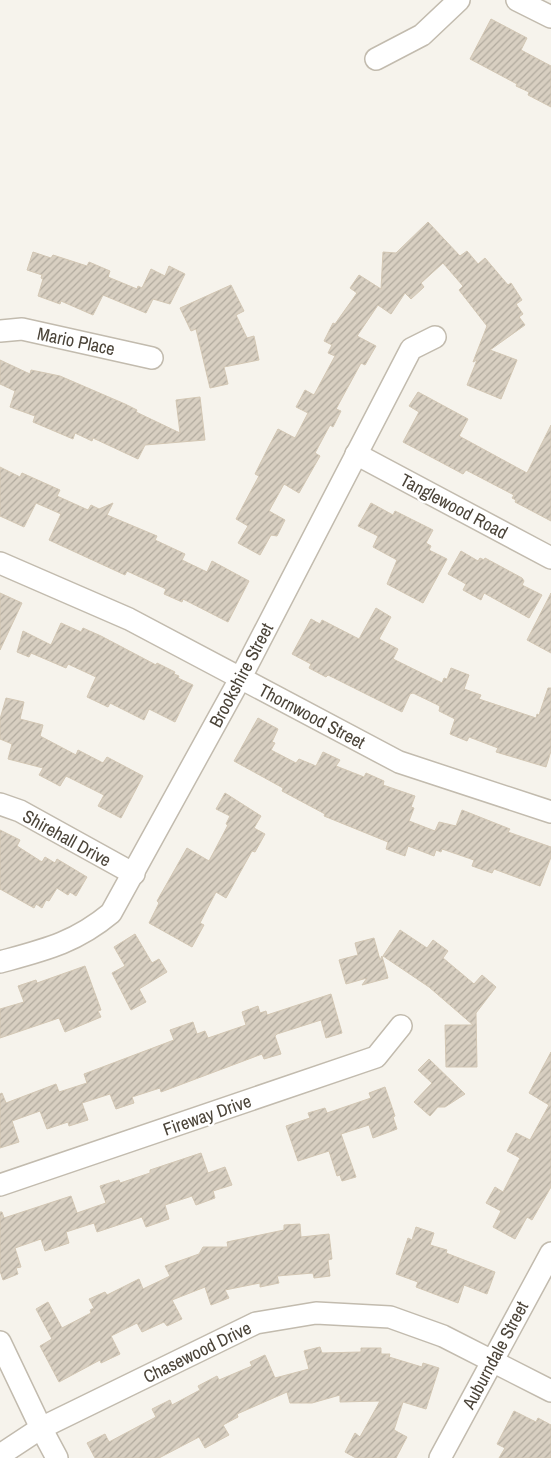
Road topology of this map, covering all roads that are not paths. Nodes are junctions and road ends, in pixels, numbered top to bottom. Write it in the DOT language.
graph roads {
  1 [pos="459,0"];
  2 [pos="517,0"];
  3 [pos="551,17"];
  4 [pos="376,59"];
  5 [pos="0,331"];
  6 [pos="435,337"];
  7 [pos="152,358"];
  8 [pos="356,454"];
  9 [pos="551,558"];
  10 [pos="0,563"];
  11 [pos="240,678"];
  12 [pos="0,804"];
  13 [pos="551,812"];
  14 [pos="134,874"];
  15 [pos="0,962"];
  16 [pos="402,1026"];
  17 [pos="0,1185"];
  18 [pos="551,1253"];
  19 [pos="0,1342"];
  20 [pos="492,1360"];
  21 [pos="551,1391"];
  22 [pos="41,1428"];
  23 [pos="0,1455"];
  24 [pos="58,1458"];
  25 [pos="440,1458"];
  1 -- 4 [label="street"];
  2 -- 3 [label="street"];
  5 -- 7 [label="street, Mario Place"];
  6 -- 8 [label="street, Brookshire Street"];
  8 -- 9 [label="street, Tanglewood Road"];
  8 -- 11 [label="street, Brookshire Street"];
  10 -- 11 [label="street, Thornwood Street"];
  11 -- 13 [label="street, Thornwood Street"];
  11 -- 14 [label="street, Brookshire Street"];
  12 -- 14 [label="street, Shirehall Drive"];
  14 -- 15 [label="street, Brookshire Street"];
  16 -- 17 [label="street, Fireway Drive"];
  18 -- 20 [label="street, Auburndale Street"];
  19 -- 22 [label="street"];
  20 -- 21 [label="street, Chasewood Drive"];
  20 -- 22 [label="street, Chasewood Drive"];
  20 -- 25 [label="street, Auburndale Street"];
  22 -- 23 [label="street, Chasewood Drive"];
  22 -- 24 [label="street"];
}
